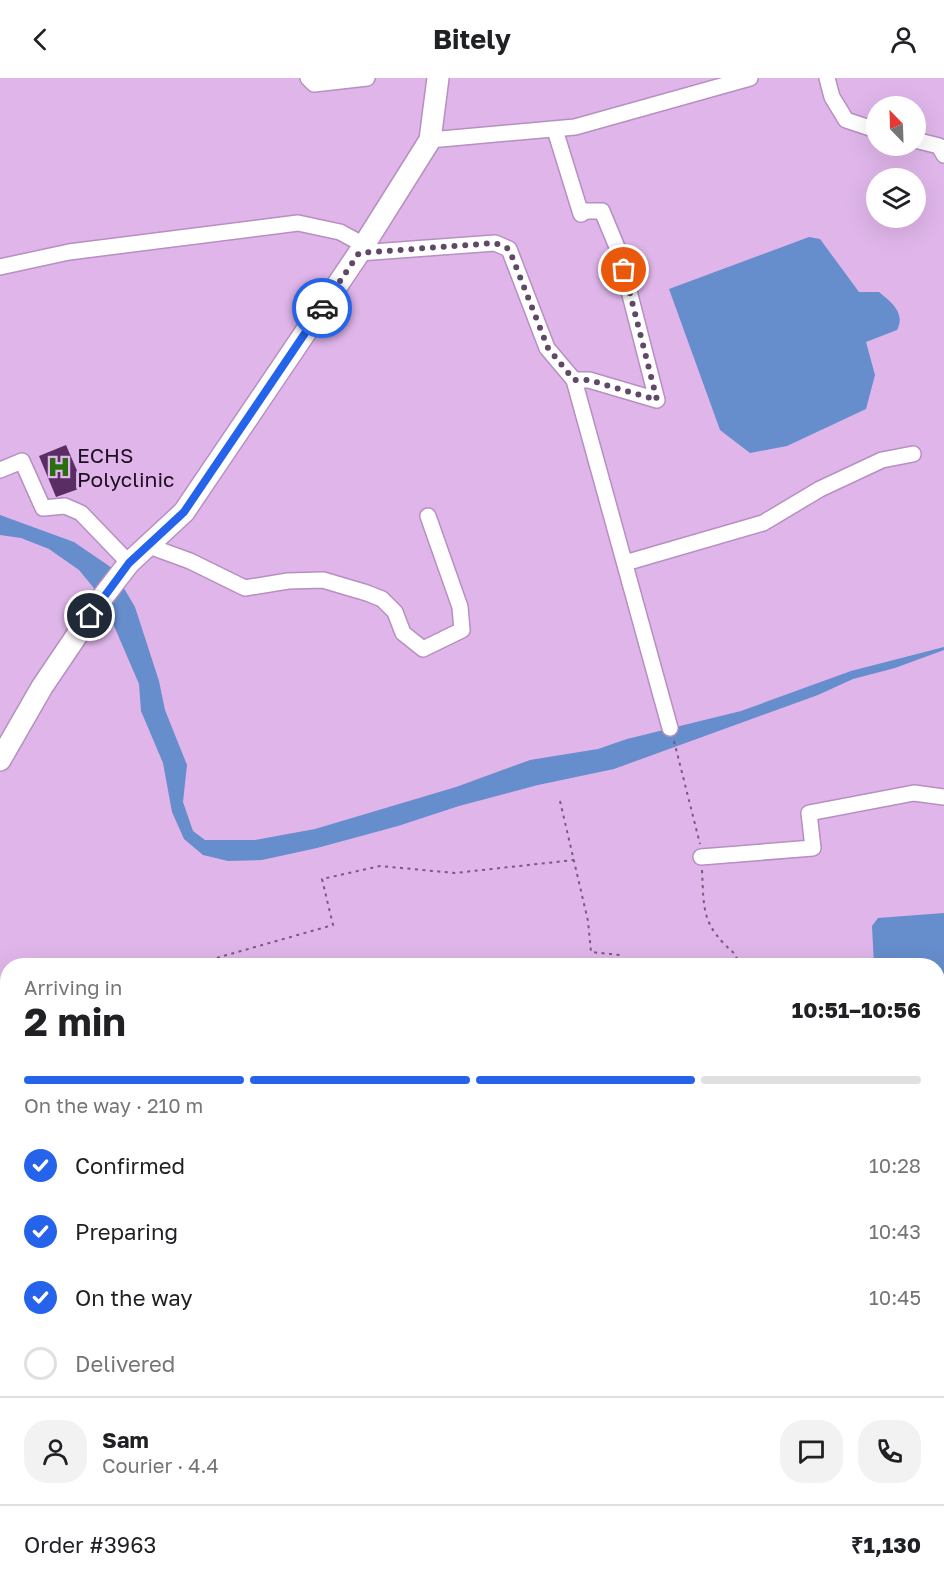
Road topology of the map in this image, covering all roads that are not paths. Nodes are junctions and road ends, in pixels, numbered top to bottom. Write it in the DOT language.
graph roads {
  1 [pos="308,78"];
  2 [pos="367,78"];
  3 [pos="438,78"];
  4 [pos="750,78"];
  5 [pos="827,78"];
  6 [pos="866,127"];
  7 [pos="555,130"];
  8 [pos="430,140"];
  9 [pos="926,143"];
  10 [pos="944,155"];
  11 [pos="362,249"];
  12 [pos="0,267"];
  13 [pos="574,380"];
  14 [pos="913,454"];
  15 [pos="0,470"];
  16 [pos="428,516"];
  17 [pos="149,546"];
  18 [pos="625,563"];
  19 [pos="123,571"];
  20 [pos="670,728"];
  21 [pos="0,760"];
  22 [pos="944,797"];
  23 [pos="701,856"];
  1 -- 2 [label="street"];
  3 -- 8 [label="street"];
  4 -- 7 [label="street"];
  5 -- 6 [label="street"];
  7 -- 8 [label="street"];
  7 -- 13 [label="street"];
  8 -- 11 [label="street"];
  9 -- 10 [label="street"];
  11 -- 12 [label="street"];
  11 -- 13 [label="street"];
  11 -- 17 [label="street"];
  13 -- 18 [label="street"];
  14 -- 18 [label="street"];
  15 -- 19 [label="street"];
  16 -- 17 [label="street"];
  17 -- 19 [label="street"];
  18 -- 20 [label="street"];
  19 -- 21 [label="street"];
  22 -- 23 [label="street"];
}
